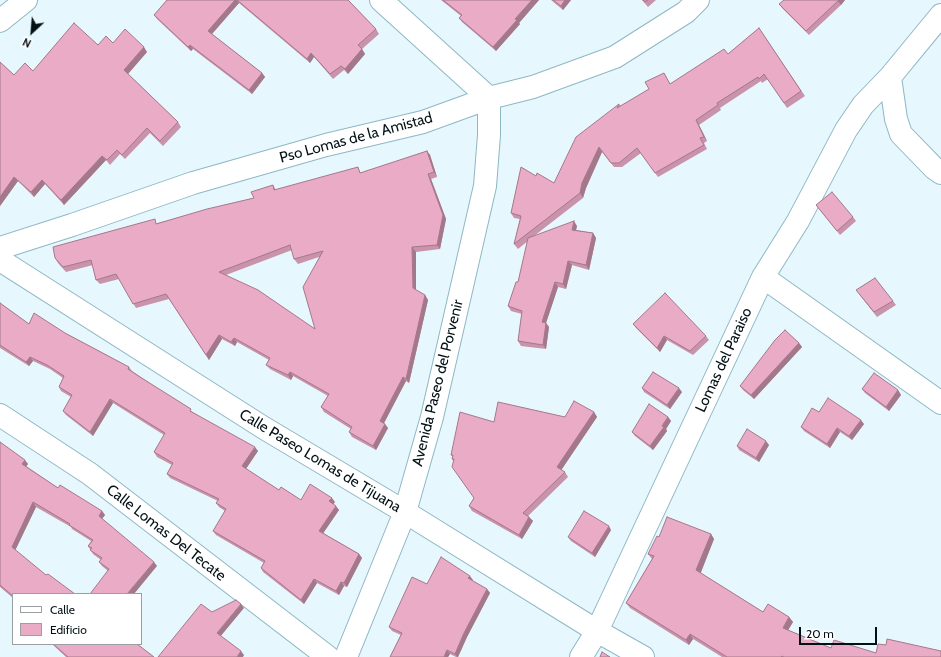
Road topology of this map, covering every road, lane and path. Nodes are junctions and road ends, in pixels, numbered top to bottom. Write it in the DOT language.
graph roads {
  1 [pos="26,0"];
  2 [pos="381,0"];
  3 [pos="698,0"];
  4 [pos="941,15"];
  5 [pos="0,21"];
  6 [pos="890,77"];
  7 [pos="489,98"];
  8 [pos="941,173"];
  9 [pos="0,248"];
  10 [pos="0,260"];
  11 [pos="763,277"];
  12 [pos="941,403"];
  13 [pos="0,415"];
  14 [pos="405,512"];
  15 [pos="597,631"];
  16 [pos="328,657"];
  17 [pos="346,657"];
  18 [pos="581,657"];
  19 [pos="643,657"];
  1 -- 5 [label="street"];
  2 -- 7 [label="street"];
  3 -- 7 [label="street, Pso Lomas de la Amistad"];
  4 -- 6 [label="street, Lomas del Paraiso"];
  6 -- 8 [label="street"];
  6 -- 11 [label="street, Lomas del Paraiso"];
  7 -- 9 [label="street, Pso Lomas de la Amistad"];
  7 -- 14 [label="street, Avenida Paseo del Porvenir"];
  10 -- 14 [label="street, Calle Paseo Lomas de Tijuana"];
  11 -- 12 [label="street"];
  11 -- 15 [label="street, Lomas del Paraiso"];
  13 -- 16 [label="street, Calle Lomas Del Tecate"];
  14 -- 15 [label="street, Calle Paseo Lomas de Tijuana"];
  14 -- 17 [label="street, Avenida Paseo del Porvenir"];
  15 -- 18 [label="street, Lomas del Paraiso"];
  15 -- 19 [label="street, Calle Paseo Lomas de Tijuana"];
}
